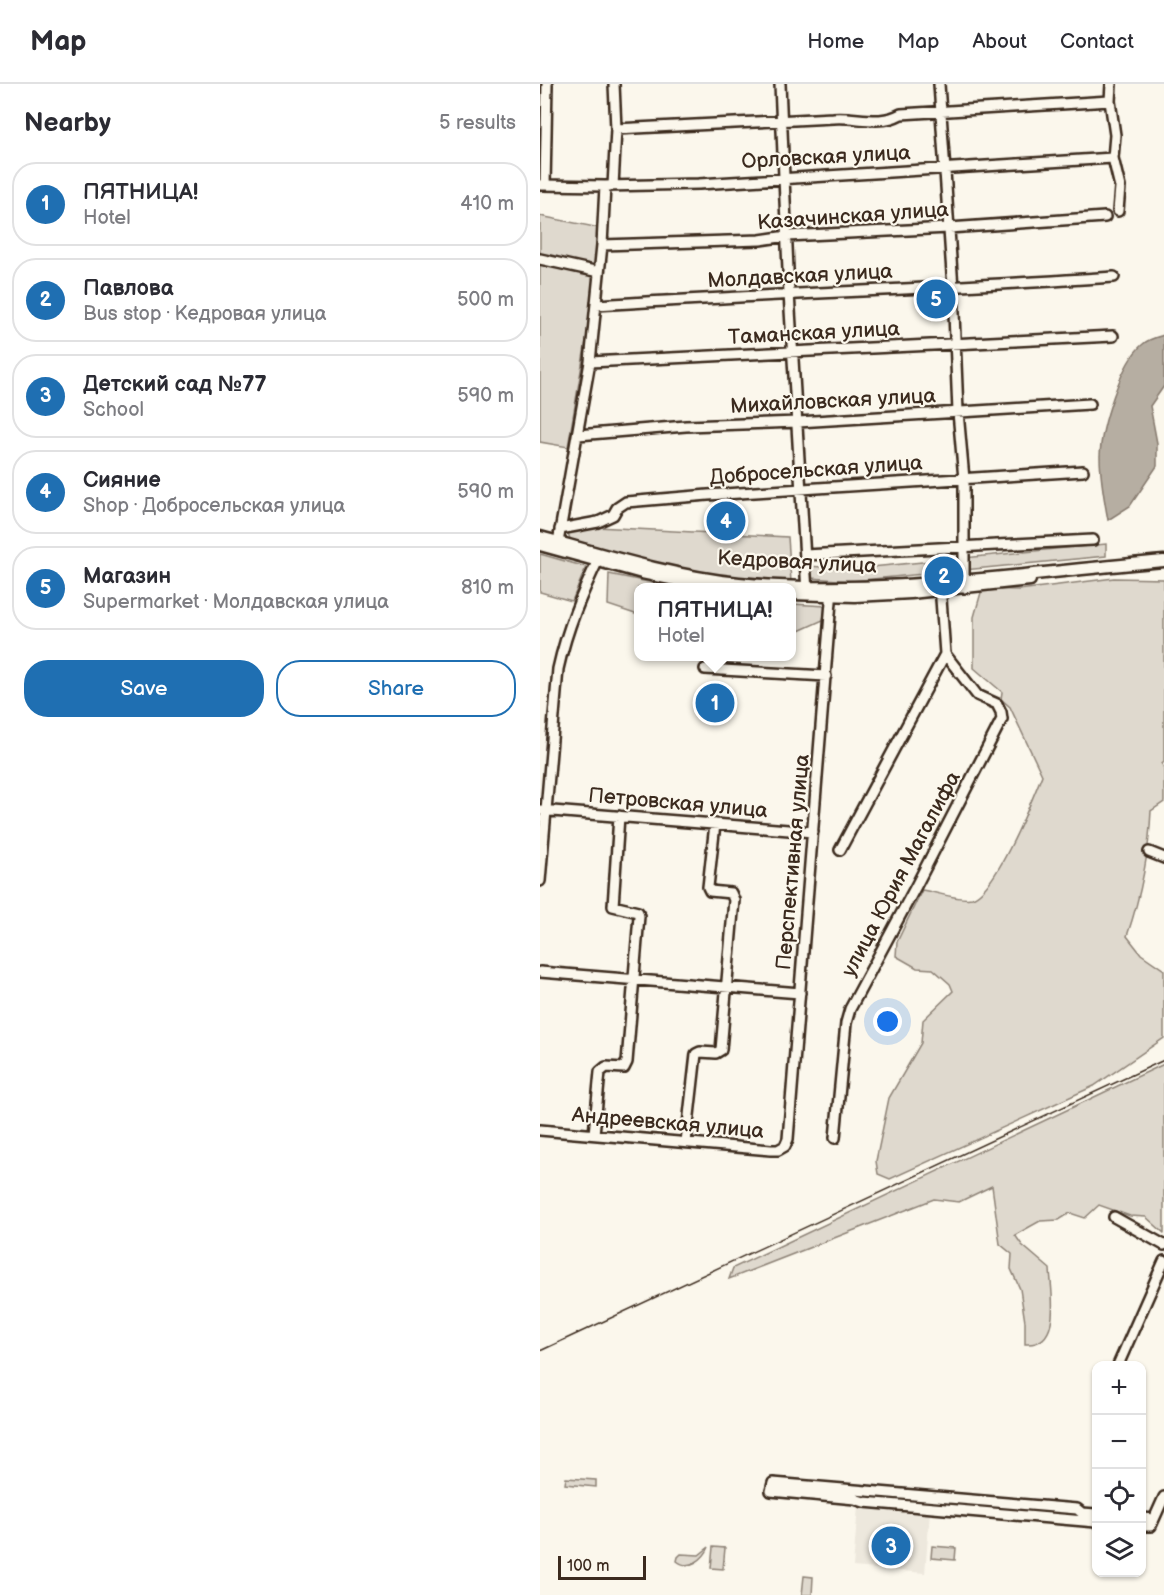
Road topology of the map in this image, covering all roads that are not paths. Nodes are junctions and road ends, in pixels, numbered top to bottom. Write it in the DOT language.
graph roads {
  1 [pos="547,84"];
  2 [pos="614,84"];
  3 [pos="780,84"];
  4 [pos="939,84"];
  5 [pos="1111,84"];
  6 [pos="1110,101"];
  7 [pos="940,111"];
  8 [pos="782,120"];
  9 [pos="616,129"];
  10 [pos="1113,158"];
  11 [pos="946,168"];
  12 [pos="784,177"];
  13 [pos="543,185"];
  14 [pos="609,186"];
  15 [pos="1118,211"];
  16 [pos="1105,217"];
  17 [pos="949,228"];
  18 [pos="787,236"];
  19 [pos="602,244"];
  20 [pos="540,259"];
  21 [pos="599,272"];
  22 [pos="1114,277"];
  23 [pos="953,288"];
  24 [pos="789,293"];
  25 [pos="596,305"];
  26 [pos="1113,336"];
  27 [pos="955,343"];
  28 [pos="794,353"];
  29 [pos="590,362"];
  30 [pos="1090,404"];
  31 [pos="958,412"];
  32 [pos="798,422"];
  33 [pos="578,435"];
  34 [pos="1083,471"];
  35 [pos="964,479"];
  36 [pos="801,489"];
  37 [pos="560,528"];
  38 [pos="540,537"];
  39 [pos="1093,540"];
  40 [pos="540,545"];
  41 [pos="557,546"];
  42 [pos="965,547"];
  43 [pos="805,555"];
  44 [pos="599,557"];
  45 [pos="1164,561"];
  46 [pos="1164,568"];
  47 [pos="695,583"];
  48 [pos="738,583"];
  49 [pos="964,584"];
  50 [pos="940,586"];
  51 [pos="796,589"];
  52 [pos="807,590"];
  53 [pos="832,591"];
  54 [pos="796,593"];
  55 [pos="945,654"];
  56 [pos="705,669"];
  57 [pos="826,676"];
  58 [pos="543,810"];
  59 [pos="619,816"];
  60 [pos="715,824"];
  61 [pos="813,832"];
  62 [pos="840,850"];
  63 [pos="1149,852"];
  64 [pos="1164,858"];
  65 [pos="540,881"];
  66 [pos="540,972"];
  67 [pos="633,978"];
  68 [pos="727,986"];
  69 [pos="800,993"];
  70 [pos="540,1130"];
  71 [pos="594,1134"];
  72 [pos="835,1138"];
  73 [pos="788,1139"];
  74 [pos="686,1142"];
  75 [pos="1114,1217"];
  76 [pos="1164,1245"];
  77 [pos="1164,1261"];
  78 [pos="1120,1361"];
  79 [pos="1164,1497"];
  80 [pos="1092,1514"];
  81 [pos="1092,1522"];
  82 [pos="1150,1523"];
  83 [pos="1164,1524"];
  1 -- 13 [label="street"];
  2 -- 9 [label="street"];
  3 -- 8 [label="street"];
  4 -- 7 [label="street"];
  5 -- 6 [label="street"];
  6 -- 7 [label="street"];
  6 -- 10 [label="street"];
  7 -- 8 [label="street"];
  7 -- 11 [label="street"];
  8 -- 9 [label="street"];
  8 -- 12 [label="street"];
  9 -- 14 [label="street"];
  10 -- 11 [label="street, Орловская улица"];
  10 -- 15 [label="street"];
  11 -- 12 [label="street, Орловская улица"];
  11 -- 17 [label="street"];
  12 -- 14 [label="street, Орловская улица"];
  12 -- 18 [label="street"];
  13 -- 14 [label="street, Орловская улица"];
  14 -- 19 [label="street"];
  16 -- 17 [label="street, Казачинская улица"];
  17 -- 18 [label="street, Казачинская улица"];
  17 -- 23 [label="street"];
  18 -- 19 [label="street, Казачинская улица"];
  18 -- 24 [label="street"];
  19 -- 21 [label="street"];
  20 -- 21 [label="street"];
  21 -- 25 [label="street"];
  22 -- 23 [label="street, Молдавская улица"];
  23 -- 24 [label="street, Молдавская улица"];
  23 -- 27 [label="street"];
  24 -- 25 [label="street, Молдавская улица"];
  24 -- 28 [label="street"];
  25 -- 29 [label="street"];
  26 -- 27 [label="street, Таманская улица"];
  27 -- 28 [label="street, Таманская улица"];
  27 -- 31 [label="street"];
  28 -- 29 [label="street, Таманская улица"];
  28 -- 32 [label="street"];
  29 -- 33 [label="street"];
  30 -- 31 [label="street, Михайловская улица"];
  31 -- 32 [label="street, Михайловская улица"];
  31 -- 35 [label="street"];
  32 -- 33 [label="street, Михайловская улица"];
  32 -- 36 [label="street"];
  33 -- 37 [label="street"];
  34 -- 35 [label="street, Добросельская улица"];
  35 -- 36 [label="street, Добросельская улица"];
  35 -- 42 [label="street"];
  36 -- 37 [label="street, Добросельская улица"];
  36 -- 43 [label="street"];
  37 -- 41 [label="street"];
  38 -- 41 [label="main road, Кедровая улица"];
  39 -- 42 [label="street, Кедровая улица"];
  40 -- 41 [label="main road, Кедровая улица"];
  41 -- 44 [label="main road, Кедровая улица"];
  42 -- 43 [label="street, Кедровая улица"];
  42 -- 49 [label="street"];
  43 -- 52 [label="street"];
  44 -- 47 [label="main road, Кедровая улица"];
  44 -- 48 [label="main road, Кедровая улица"];
  44 -- 58 [label="street"];
  45 -- 49 [label="main road, Кедровая улица"];
  46 -- 49 [label="main road, Кедровая улица"];
  49 -- 50 [label="main road, Кедровая улица"];
  50 -- 53 [label="main road, Кедровая улица"];
  50 -- 55 [label="street"];
  51 -- 52 [label="main road, Кедровая улица"];
  52 -- 53 [label="main road, Кедровая улица"];
  52 -- 54 [label="main road, Кедровая улица"];
  53 -- 57 [label="street, Перспективная улица"];
  55 -- 62 [label="street"];
  55 -- 72 [label="street, улица Юрия Магалифа"];
  56 -- 57 [label="street"];
  57 -- 61 [label="street, Перспективная улица"];
  58 -- 59 [label="street, Петровская улица"];
  58 -- 65 [label="street"];
  59 -- 60 [label="street, Петровская улица"];
  59 -- 67 [label="street"];
  60 -- 61 [label="street, Петровская улица"];
  60 -- 68 [label="street"];
  61 -- 69 [label="street, Перспективная улица"];
  63 -- 64 [label="street"];
  66 -- 67 [label="street"];
  67 -- 68 [label="street"];
  67 -- 71 [label="street"];
  68 -- 69 [label="street"];
  68 -- 74 [label="street"];
  69 -- 73 [label="street, Перспективная улица"];
  70 -- 71 [label="street, Андреевская улица"];
  71 -- 74 [label="street, Андреевская улица"];
  73 -- 74 [label="street, Андреевская улица"];
  75 -- 76 [label="street"];
  77 -- 78 [label="street"];
  79 -- 82 [label="street"];
  80 -- 81 [label="street"];
  82 -- 83 [label="street"];
}
